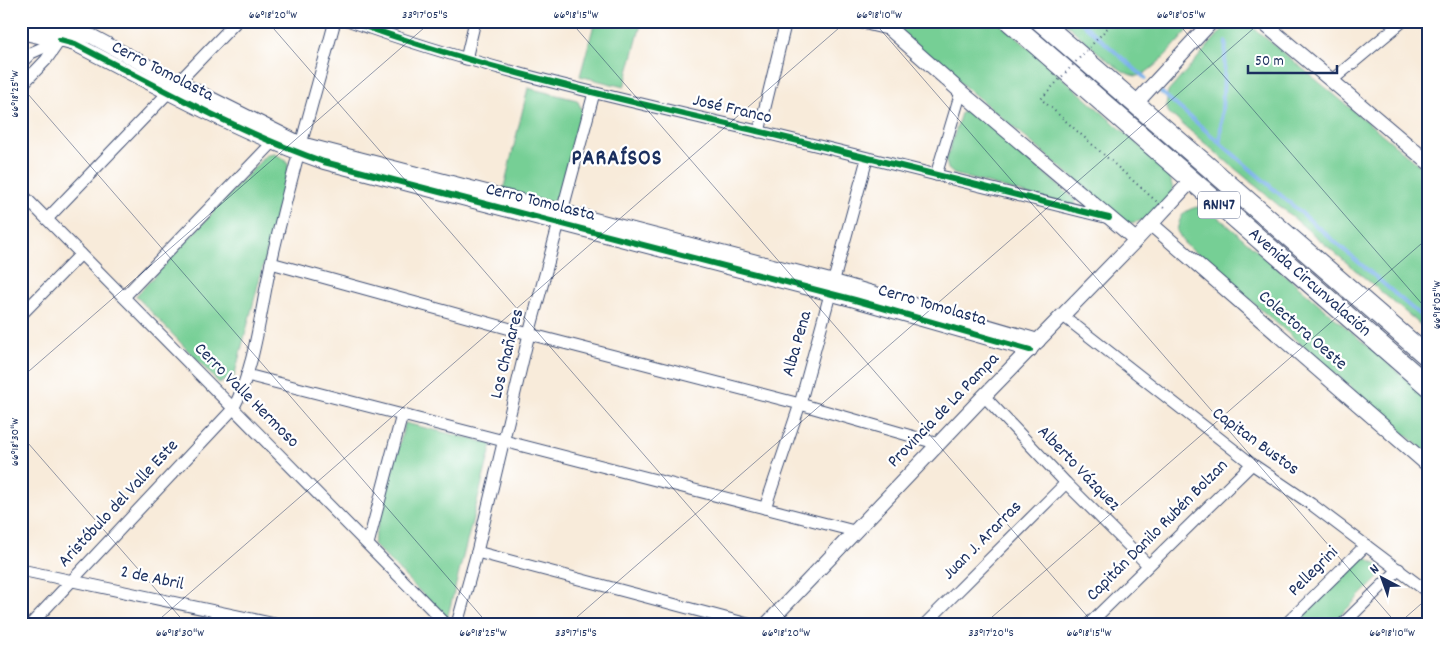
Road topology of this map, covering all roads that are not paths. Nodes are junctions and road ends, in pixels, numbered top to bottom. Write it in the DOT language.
graph roads {
  1 [pos="28,21"];
  2 [pos="238,21"];
  3 [pos="335,21"];
  4 [pos="350,21"];
  5 [pos="475,21"];
  6 [pos="786,21"];
  7 [pos="854,21"];
  8 [pos="1009,21"];
  9 [pos="1040,21"];
  10 [pos="1212,21"];
  11 [pos="1261,21"];
  12 [pos="1403,21"];
  13 [pos="886,25"];
  14 [pos="70,30"];
  15 [pos="21,32"];
  16 [pos="466,59"];
  17 [pos="21,63"];
  18 [pos="1331,80"];
  19 [pos="21,86"];
  20 [pos="173,87"];
  21 [pos="961,92"];
  22 [pos="594,93"];
  23 [pos="1136,104"];
  24 [pos="760,132"];
  25 [pos="277,138"];
  26 [pos="300,148"];
  27 [pos="868,159"];
  28 [pos="1429,163"];
  29 [pos="936,176"];
  30 [pos="1191,181"];
  31 [pos="21,193"];
  32 [pos="561,218"];
  33 [pos="1109,218"];
  34 [pos="47,219"];
  35 [pos="1151,224"];
  36 [pos="1136,240"];
  37 [pos="82,254"];
  38 [pos="271,263"];
  39 [pos="833,288"];
  40 [pos="124,297"];
  41 [pos="21,315"];
  42 [pos="1062,315"];
  43 [pos="529,334"];
  44 [pos="1034,345"];
  45 [pos="1429,358"];
  46 [pos="248,375"];
  47 [pos="1429,386"];
  48 [pos="984,396"];
  49 [pos="800,404"];
  50 [pos="233,409"];
  51 [pos="402,415"];
  52 [pos="505,440"];
  53 [pos="939,444"];
  54 [pos="1252,464"];
  55 [pos="1429,466"];
  56 [pos="1066,483"];
  57 [pos="765,508"];
  58 [pos="854,531"];
  59 [pos="368,544"];
  60 [pos="1366,545"];
  61 [pos="478,552"];
  62 [pos="1148,565"];
  63 [pos="1399,569"];
  64 [pos="21,570"];
  65 [pos="72,580"];
  66 [pos="1429,593"];
  67 [pos="34,623"];
  68 [pos="275,624"];
  69 [pos="446,624"];
  70 [pos="457,624"];
  71 [pos="748,624"];
  72 [pos="767,624"];
  73 [pos="925,624"];
  74 [pos="1089,624"];
  75 [pos="1286,624"];
  76 [pos="1343,624"];
  1 -- 14 [label="main road, Cerro Tomolasta"];
  2 -- 20 [label="street"];
  3 -- 26 [label="street, Aristóbulo del Valle Este"];
  4 -- 16 [label="street, José Franco"];
  5 -- 16 [label="street"];
  6 -- 24 [label="street"];
  7 -- 13 [label="street"];
  8 -- 30 [label="highway, Avenida Circunvalación / RN147"];
  9 -- 23 [label="highway, Avenida Circunvalación / RN147"];
  10 -- 23 [label="street"];
  11 -- 18 [label="street"];
  12 -- 18 [label="street"];
  13 -- 21 [label="street"];
  14 -- 15 [label="main road, Cerro Tomolasta"];
  14 -- 17 [label="street"];
  14 -- 19 [label="street"];
  14 -- 20 [label="street, Cerro Tomolasta"];
  16 -- 22 [label="street, José Franco"];
  18 -- 28 [label="street"];
  20 -- 25 [label="street, Cerro Tomolasta"];
  20 -- 34 [label="street"];
  21 -- 29 [label="street"];
  21 -- 33 [label="street"];
  22 -- 24 [label="street, José Franco"];
  22 -- 32 [label="street, Los Chañares"];
  23 -- 45 [label="highway, Avenida Circunvalación / RN147"];
  24 -- 27 [label="street, José Franco"];
  25 -- 26 [label="street, Cerro Tomolasta"];
  25 -- 40 [label="street"];
  26 -- 32 [label="street, Cerro Tomolasta"];
  26 -- 38 [label="street, Aristóbulo del Valle Este"];
  27 -- 29 [label="street, José Franco"];
  27 -- 39 [label="street, Alba Pena"];
  29 -- 33 [label="street, José Franco"];
  30 -- 35 [label="street, Provincia de La Pampa"];
  30 -- 47 [label="highway, Avenida Circunvalación / RN147"];
  31 -- 34 [label="street, Cerro Valle Hermoso"];
  32 -- 39 [label="street, Cerro Tomolasta"];
  32 -- 43 [label="street, Los Chañares"];
  33 -- 36 [label="street"];
  34 -- 37 [label="street, Cerro Valle Hermoso"];
  35 -- 36 [label="street, Provincia de La Pampa"];
  35 -- 55 [label="street, Colectora Oeste"];
  36 -- 42 [label="street, Provincia de La Pampa"];
  37 -- 40 [label="street, Cerro Valle Hermoso"];
  37 -- 41 [label="street"];
  38 -- 43 [label="street"];
  38 -- 46 [label="street, Aristóbulo del Valle Este"];
  39 -- 44 [label="street, Cerro Tomolasta"];
  39 -- 49 [label="street, Alba Pena"];
  40 -- 50 [label="street, Cerro Valle Hermoso"];
  42 -- 44 [label="street, Provincia de La Pampa"];
  42 -- 54 [label="street, Capitan Bustos"];
  43 -- 49 [label="street"];
  43 -- 52 [label="street, Los Chañares"];
  44 -- 48 [label="street, Provincia de La Pampa"];
  46 -- 50 [label="street, Aristóbulo del Valle Este"];
  46 -- 51 [label="street"];
  48 -- 53 [label="street, Provincia de La Pampa"];
  48 -- 56 [label="street, Alberto Vázquez"];
  49 -- 53 [label="street"];
  49 -- 57 [label="street, Alba Pena"];
  50 -- 59 [label="street, Cerro Valle Hermoso"];
  50 -- 65 [label="street, Aristóbulo del Valle Este"];
  51 -- 52 [label="street"];
  51 -- 59 [label="street"];
  52 -- 57 [label="street"];
  52 -- 61 [label="street, Los Chañares"];
  53 -- 58 [label="street, Provincia de La Pampa"];
  54 -- 60 [label="street, Capitan Bustos"];
  54 -- 62 [label="street, Capitán Danilo Rubén Bolzan"];
  56 -- 62 [label="street, Alberto Vázquez"];
  56 -- 73 [label="street, Juan J. Ararras"];
  57 -- 58 [label="street"];
  58 -- 72 [label="street, Provincia de La Pampa"];
  59 -- 69 [label="street, Cerro Valle Hermoso"];
  60 -- 63 [label="street, Capitan Bustos"];
  60 -- 75 [label="street, Pellegrini"];
  61 -- 70 [label="street, Los Chañares"];
  61 -- 71 [label="street"];
  62 -- 74 [label="street, Capitán Danilo Rubén Bolzan"];
  63 -- 66 [label="street, Capitan Bustos"];
  63 -- 76 [label="street"];
  64 -- 65 [label="street, 2 de Abril"];
  65 -- 67 [label="street, Aristóbulo del Valle Este"];
  65 -- 68 [label="street, 2 de Abril"];
}
